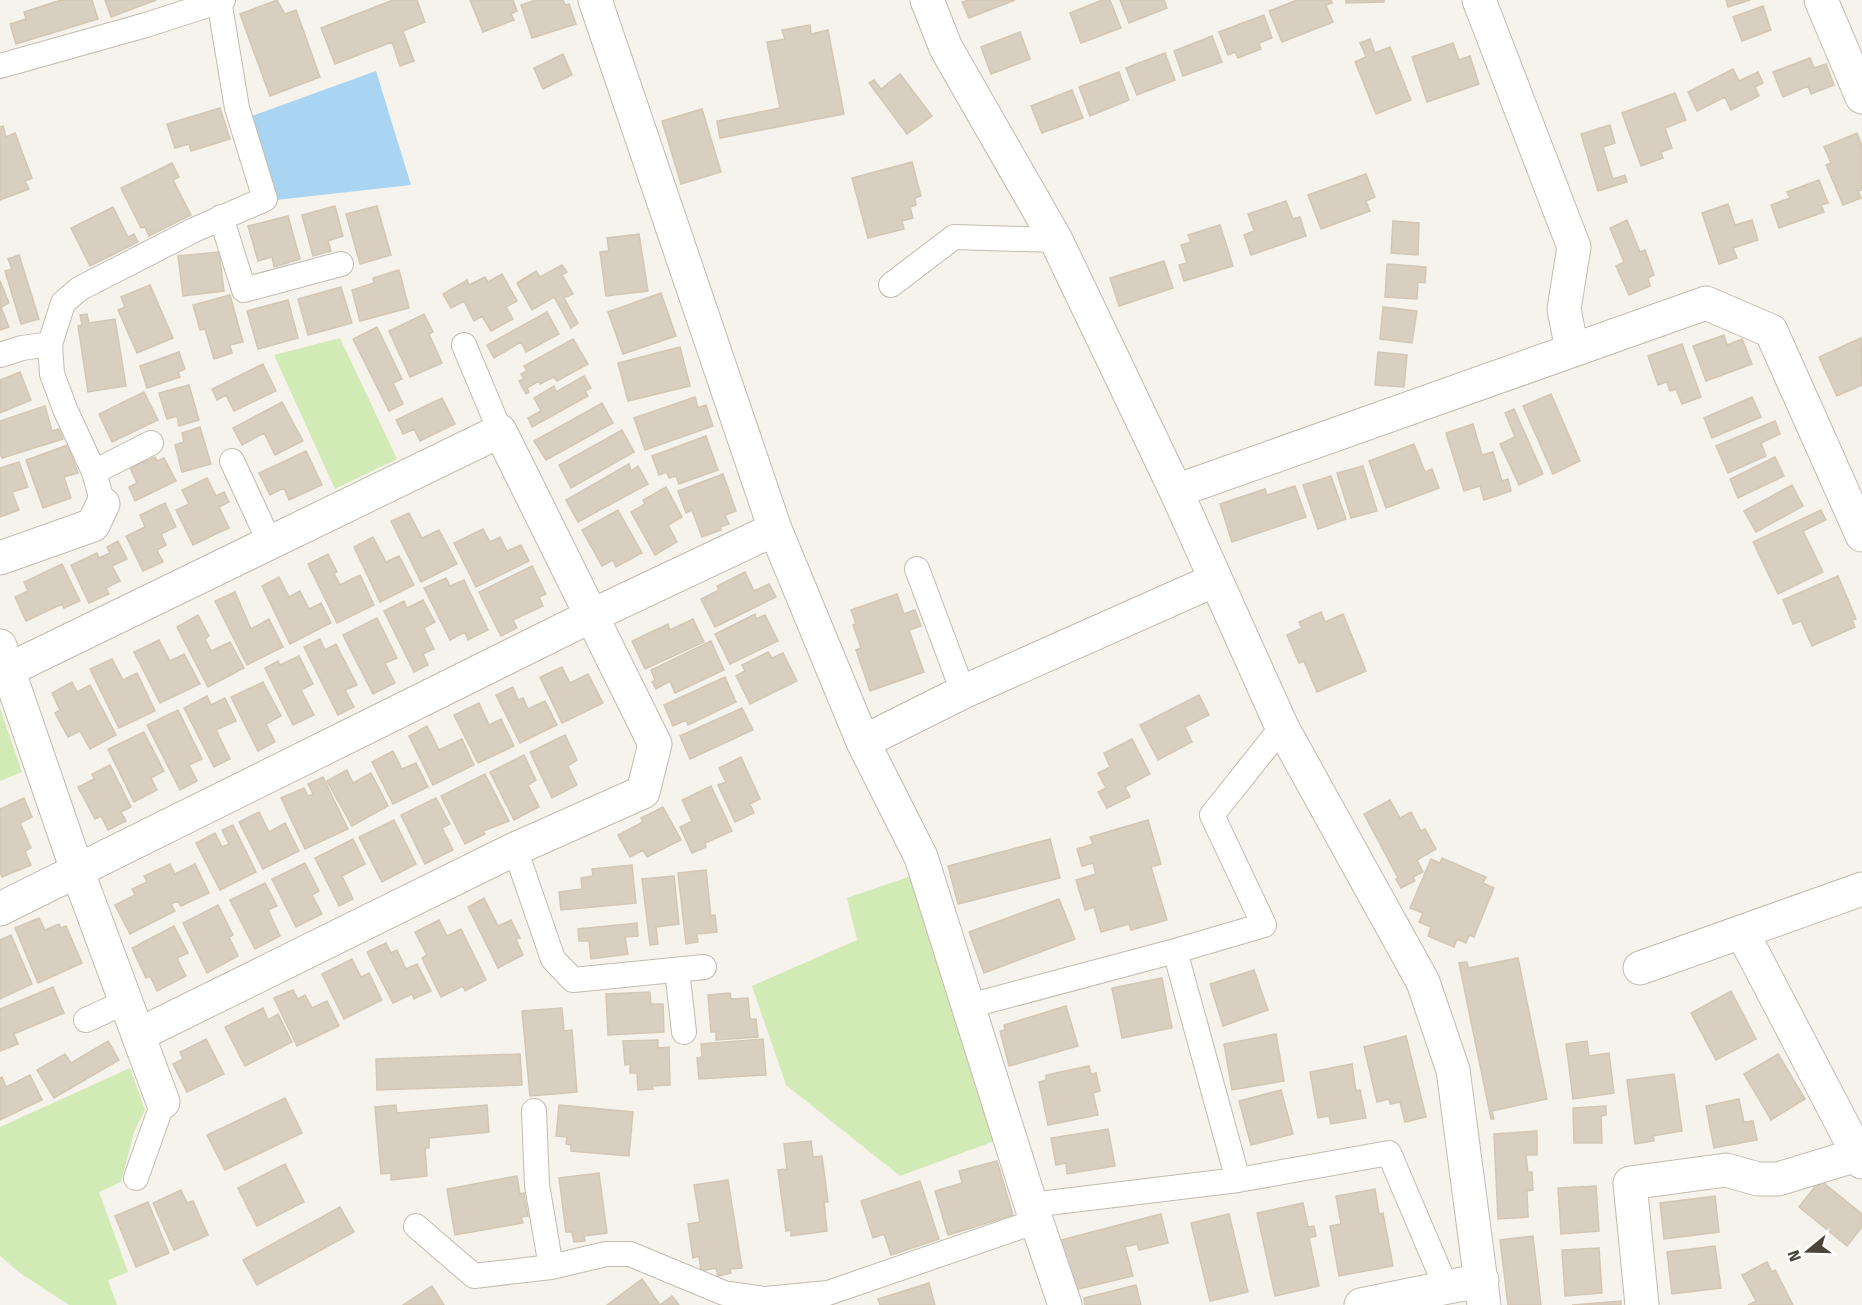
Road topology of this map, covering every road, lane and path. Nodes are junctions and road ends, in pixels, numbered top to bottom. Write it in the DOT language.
graph roads {
  1 [pos="595,0"];
  2 [pos="927,0"];
  3 [pos="1479,0"];
  4 [pos="1821,0"];
  5 [pos="221,1"];
  6 [pos="0,66"];
  7 [pos="1862,97"];
  8 [pos="221,217"];
  9 [pos="1056,240"];
  10 [pos="341,264"];
  11 [pos="891,285"];
  12 [pos="50,344"];
  13 [pos="464,345"];
  14 [pos="1572,350"];
  15 [pos="0,355"];
  16 [pos="500,430"];
  17 [pos="151,443"];
  18 [pos="232,461"];
  19 [pos="94,472"];
  20 [pos="1176,491"];
  21 [pos="1855,503"];
  22 [pos="103,504"];
  23 [pos="775,529"];
  24 [pos="1862,535"];
  25 [pos="270,543"];
  26 [pos="0,558"];
  27 [pos="917,569"];
  28 [pos="1215,580"];
  29 [pos="591,616"];
  30 [pos="4,658"];
  31 [pos="963,692"];
  32 [pos="1282,727"];
  33 [pos="863,742"];
  34 [pos="515,849"];
  35 [pos="77,870"];
  36 [pos="1862,889"];
  37 [pos="0,909"];
  38 [pos="1742,932"];
  39 [pos="1175,951"];
  40 [pos="704,967"];
  41 [pos="1640,968"];
  42 [pos="677,970"];
  43 [pos="125,1002"];
  44 [pos="969,1006"];
  45 [pos="86,1020"];
  46 [pos="684,1032"];
  47 [pos="138,1035"];
  48 [pos="163,1102"];
  49 [pos="534,1111"];
  50 [pos="1860,1159"];
  51 [pos="136,1178"];
  52 [pos="1238,1180"];
  53 [pos="1034,1213"];
  54 [pos="416,1226"];
  55 [pos="551,1267"];
  56 [pos="1446,1287"];
  57 [pos="1483,1292"];
  58 [pos="1065,1305"];
  59 [pos="1361,1305"];
  60 [pos="1642,1305"];
  1 -- 23 [label="street"];
  2 -- 9 [label="street"];
  3 -- 14 [label="street"];
  4 -- 7 [label="street"];
  5 -- 6 [label="lane"];
  5 -- 8 [label="lane"];
  8 -- 10 [label="lane"];
  8 -- 12 [label="lane"];
  9 -- 11 [label="lane"];
  9 -- 20 [label="street"];
  12 -- 15 [label="lane"];
  12 -- 19 [label="lane"];
  13 -- 16 [label="lane"];
  14 -- 20 [label="street"];
  14 -- 21 [label="street"];
  16 -- 25 [label="street"];
  16 -- 29 [label="street"];
  17 -- 19 [label="lane"];
  18 -- 25 [label="lane"];
  19 -- 22 [label="lane"];
  20 -- 28 [label="street"];
  21 -- 24 [label="street"];
  22 -- 26 [label="street"];
  23 -- 29 [label="street"];
  23 -- 33 [label="street"];
  25 -- 30 [label="street"];
  27 -- 31 [label="lane"];
  28 -- 31 [label="street"];
  28 -- 32 [label="street"];
  29 -- 34 [label="street"];
  29 -- 35 [label="street"];
  30 -- 35 [label="street"];
  31 -- 33 [label="street"];
  32 -- 39 [label="lane"];
  32 -- 57 [label="street"];
  33 -- 44 [label="street"];
  34 -- 42 [label="lane"];
  34 -- 47 [label="street"];
  35 -- 37 [label="street"];
  35 -- 43 [label="street"];
  36 -- 38 [label="street"];
  38 -- 41 [label="street"];
  38 -- 50 [label="street"];
  39 -- 44 [label="lane"];
  39 -- 52 [label="lane"];
  40 -- 42 [label="lane"];
  42 -- 46 [label="lane"];
  43 -- 45 [label="lane"];
  43 -- 47 [label="street"];
  44 -- 53 [label="street"];
  47 -- 48 [label="street"];
  48 -- 51 [label="lane"];
  49 -- 55 [label="lane"];
  50 -- 60 [label="street"];
  52 -- 53 [label="lane"];
  52 -- 56 [label="lane"];
  53 -- 55 [label="lane"];
  53 -- 58 [label="street"];
  54 -- 55 [label="lane"];
  56 -- 57 [label="street"];
  56 -- 59 [label="street"];
}
